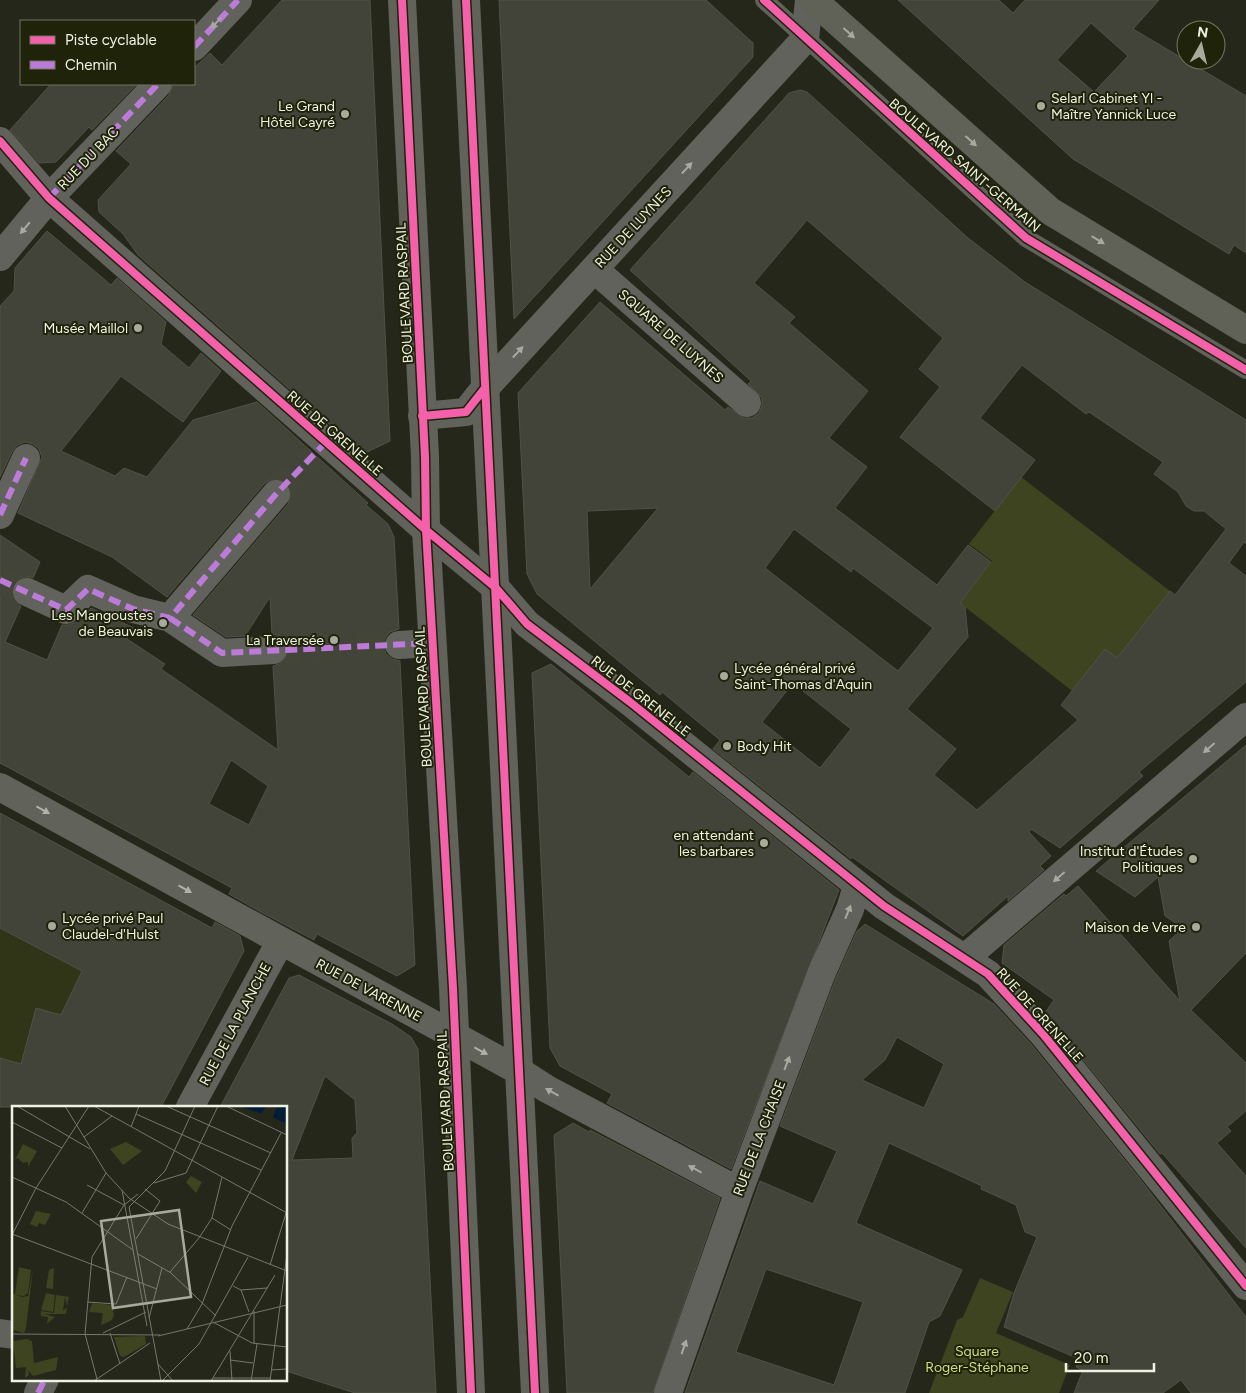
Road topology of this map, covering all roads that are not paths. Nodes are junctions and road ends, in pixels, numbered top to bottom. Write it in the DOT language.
graph roads {
  1 [pos="238,0"];
  2 [pos="402,0"];
  3 [pos="466,0"];
  4 [pos="764,0"];
  5 [pos="811,0"];
  6 [pos="805,39"];
  7 [pos="195,46"];
  8 [pos="157,85"];
  9 [pos="0,141"];
  10 [pos="49,198"];
  11 [pos="0,257"];
  12 [pos="594,269"];
  13 [pos="1246,330"];
  14 [pos="1246,370"];
  15 [pos="485,388"];
  16 [pos="747,403"];
  17 [pos="422,416"];
  18 [pos="26,458"];
  19 [pos="276,494"];
  20 [pos="0,515"];
  21 [pos="426,530"];
  22 [pos="496,588"];
  23 [pos="27,592"];
  24 [pos="170,618"];
  25 [pos="432,643"];
  26 [pos="400,645"];
  27 [pos="272,650"];
  28 [pos="1246,717"];
  29 [pos="0,787"];
  30 [pos="857,886"];
  31 [pos="280,942"];
  32 [pos="965,958"];
  33 [pos="455,1037"];
  34 [pos="519,1071"];
  35 [pos="191,1106"];
  36 [pos="739,1191"];
  37 [pos="1246,1286"];
  38 [pos="44,1380"];
  39 [pos="38,1393"];
  40 [pos="470,1393"];
  41 [pos="535,1393"];
  42 [pos="668,1393"];
  1 -- 7 [label="street, one-way"];
  2 -- 17 [label="main road, BOULEVARD RASPAIL"];
  3 -- 15 [label="main road"];
  4 -- 6 [label="lane, BOULEVARD SAINT-GERMAIN"];
  5 -- 6 [label="street"];
  5 -- 13 [label="main road, BOULEVARD SAINT-GERMAIN, one-way"];
  12 -- 6 [label="street, RUE DE LUYNES, one-way"];
  6 -- 14 [label="lane, BOULEVARD SAINT-GERMAIN"];
  8 -- 10 [label="street, RUE DU BAC"];
  9 -- 10 [label="street, RUE DE GRENELLE"];
  10 -- 11 [label="street, RUE DU BAC, one-way"];
  10 -- 21 [label="street, RUE DE GRENELLE"];
  15 -- 12 [label="street, RUE DE LUYNES, one-way"];
  12 -- 16 [label="street, SQUARE DE LUYNES"];
  15 -- 17 [label="street, RUE DE LUYNES"];
  15 -- 22 [label="main road"];
  17 -- 21 [label="main road, BOULEVARD RASPAIL"];
  18 -- 20 [label="street"];
  19 -- 24 [label="street"];
  21 -- 22 [label="street, RUE DE GRENELLE"];
  21 -- 25 [label="main road, BOULEVARD RASPAIL"];
  22 -- 30 [label="street, RUE DE GRENELLE"];
  22 -- 34 [label="main road"];
  23 -- 24 [label="street"];
  24 -- 27 [label="street"];
  25 -- 26 [label="street"];
  25 -- 33 [label="main road, BOULEVARD RASPAIL"];
  28 -- 32 [label="street, one-way"];
  29 -- 31 [label="main road, RUE DE VARENNE, one-way"];
  30 -- 32 [label="street, RUE DE GRENELLE"];
  36 -- 30 [label="street, RUE DE LA CHAISE, one-way"];
  31 -- 33 [label="main road, RUE DE VARENNE"];
  31 -- 35 [label="street, RUE DE LA PLANCHE"];
  32 -- 37 [label="street, RUE DE GRENELLE"];
  33 -- 34 [label="main road, RUE DE VARENNE, one-way"];
  33 -- 40 [label="main road, BOULEVARD RASPAIL"];
  36 -- 34 [label="street, RUE DE VARENNE, one-way"];
  34 -- 41 [label="main road"];
  42 -- 36 [label="street, RUE DE LA CHAISE, one-way"];
  38 -- 39 [label="street"];
}
